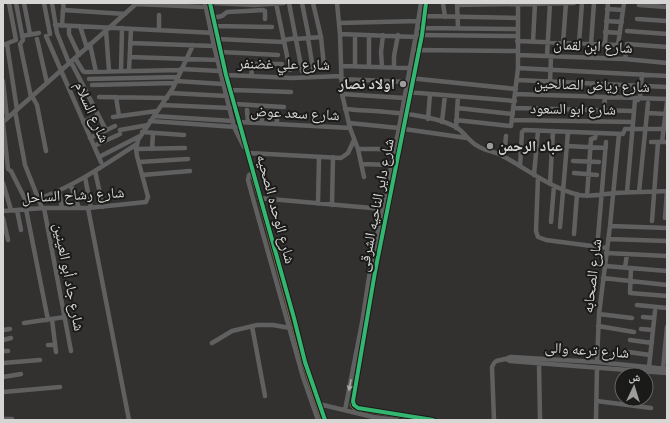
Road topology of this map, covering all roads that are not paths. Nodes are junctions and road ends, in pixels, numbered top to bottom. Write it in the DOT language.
graph roads {
  1 [pos="9,3"];
  2 [pos="16,3"];
  3 [pos="24,3"];
  4 [pos="44,3"];
  5 [pos="52,3"];
  6 [pos="63,3"];
  7 [pos="136,3"];
  8 [pos="210,3"];
  9 [pos="213,3"];
  10 [pos="276,3"];
  11 [pos="284,3"];
  12 [pos="289,3"];
  13 [pos="302,3"];
  14 [pos="337,3"];
  15 [pos="421,3"];
  16 [pos="426,3"];
  17 [pos="443,3"];
  18 [pos="518,3"];
  19 [pos="535,3"];
  20 [pos="550,3"];
  21 [pos="566,3"];
  22 [pos="574,3"];
  23 [pos="582,3"];
  24 [pos="594,3"];
  25 [pos="608,3"];
  26 [pos="624,3"];
  27 [pos="162,4"];
  28 [pos="239,4"];
  29 [pos="314,4"];
  30 [pos="457,4"];
  31 [pos="205,5"];
  32 [pos="640,5"];
  33 [pos="667,7"];
  34 [pos="63,9"];
  35 [pos="607,9"];
  36 [pos="623,10"];
  37 [pos="125,14"];
  38 [pos="159,15"];
  39 [pos="425,16"];
  40 [pos="445,17"];
  41 [pos="458,17"];
  42 [pos="213,18"];
  43 [pos="518,18"];
  44 [pos="419,19"];
  45 [pos="637,19"];
  46 [pos="265,20"];
  47 [pos="606,21"];
  48 [pos="667,21"];
  49 [pos="622,22"];
  50 [pos="339,23"];
  51 [pos="55,25"];
  52 [pos="62,26"];
  53 [pos="69,26"];
  54 [pos="80,26"];
  55 [pos="214,26"];
  56 [pos="272,27"];
  57 [pos="122,28"];
  58 [pos="418,28"];
  59 [pos="423,28"];
  60 [pos="458,28"];
  61 [pos="107,29"];
  62 [pos="131,29"];
  63 [pos="159,30"];
  64 [pos="518,30"];
  65 [pos="628,31"];
  66 [pos="605,32"];
  67 [pos="39,33"];
  68 [pos="213,33"];
  69 [pos="30,34"];
  70 [pos="340,34"];
  71 [pos="620,34"];
  72 [pos="667,34"];
  73 [pos="355,35"];
  74 [pos="369,35"];
  75 [pos="383,35"];
  76 [pos="398,35"];
  77 [pos="418,35"];
  78 [pos="22,36"];
  79 [pos="321,37"];
  80 [pos="296,38"];
  81 [pos="309,38"];
  82 [pos="37,39"];
  83 [pos="217,39"];
  84 [pos="518,39"];
  85 [pos="284,41"];
  86 [pos="533,42"];
  87 [pos="547,42"];
  88 [pos="130,43"];
  89 [pos="563,43"];
  90 [pos="578,44"];
  91 [pos="591,44"];
  92 [pos="604,44"];
  93 [pos="5,45"];
  94 [pos="193,45"];
  95 [pos="89,46"];
  96 [pos="214,46"];
  97 [pos="667,47"];
  98 [pos="416,50"];
  99 [pos="220,52"];
  100 [pos="518,53"];
  101 [pos="278,55"];
  102 [pos="549,56"];
  103 [pos="130,57"];
  104 [pos="74,59"];
  105 [pos="186,59"];
  106 [pos="625,59"];
  107 [pos="217,60"];
  108 [pos="667,62"];
  109 [pos="282,64"];
  110 [pos="324,66"];
  111 [pos="341,66"];
  112 [pos="355,66"];
  113 [pos="370,67"];
  114 [pos="382,67"];
  115 [pos="394,67"];
  116 [pos="409,68"];
  117 [pos="518,68"];
  118 [pos="313,69"];
  119 [pos="181,70"];
  120 [pos="290,70"];
  121 [pos="550,70"];
  122 [pos="60,71"];
  123 [pos="108,71"];
  124 [pos="121,71"];
  125 [pos="129,71"];
  126 [pos="220,71"];
  127 [pos="302,71"];
  128 [pos="96,72"];
  129 [pos="642,74"];
  130 [pos="252,76"];
  131 [pos="667,76"];
  132 [pos="341,77"];
  133 [pos="89,79"];
  134 [pos="225,79"];
  135 [pos="409,79"];
  136 [pos="176,80"];
  137 [pos="517,80"];
  138 [pos="3,81"];
  139 [pos="550,82"];
  140 [pos="47,83"];
  141 [pos="92,85"];
  142 [pos="641,86"];
  143 [pos="667,87"];
  144 [pos="230,90"];
  145 [pos="516,91"];
  146 [pos="291,92"];
  147 [pos="407,92"];
  148 [pos="342,94"];
  149 [pos="430,94"];
  150 [pos="168,95"];
  151 [pos="445,95"];
  152 [pos="226,96"];
  153 [pos="458,96"];
  154 [pos="32,97"];
  155 [pos="99,97"];
  156 [pos="116,97"];
  157 [pos="605,97"];
  158 [pos="404,98"];
  159 [pos="639,98"];
  160 [pos="667,100"];
  161 [pos="514,101"];
  162 [pos="234,104"];
  163 [pos="648,104"];
  164 [pos="162,105"];
  165 [pos="284,107"];
  166 [pos="230,108"];
  167 [pos="457,108"];
  168 [pos="514,108"];
  169 [pos="346,109"];
  170 [pos="16,110"];
  171 [pos="248,110"];
  172 [pos="262,110"];
  173 [pos="604,110"];
  174 [pos="158,111"];
  175 [pos="634,111"];
  176 [pos="277,112"];
  177 [pos="647,113"];
  178 [pos="404,114"];
  179 [pos="513,114"];
  180 [pos="666,114"];
  181 [pos="98,115"];
  182 [pos="119,116"];
  183 [pos="154,116"];
  184 [pos="113,117"];
  185 [pos="428,118"];
  186 [pos="456,120"];
  187 [pos="512,120"];
  188 [pos="4,121"];
  189 [pos="233,121"];
  190 [pos="83,122"];
  191 [pos="239,122"];
  192 [pos="248,122"];
  193 [pos="442,122"];
  194 [pos="633,122"];
  195 [pos="149,123"];
  196 [pos="262,123"];
  197 [pos="277,124"];
  198 [pos="116,126"];
  199 [pos="350,126"];
  200 [pos="234,127"];
  201 [pos="241,127"];
  202 [pos="456,128"];
  203 [pos="402,129"];
  204 [pos="633,129"];
  205 [pos="645,129"];
  206 [pos="665,129"];
  207 [pos="106,130"];
  208 [pos="538,131"];
  209 [pos="553,131"];
  210 [pos="568,132"];
  211 [pos="153,133"];
  212 [pos="596,133"];
  213 [pos="141,134"];
  214 [pos="164,134"];
  215 [pos="619,134"];
  216 [pos="184,135"];
  217 [pos="506,136"];
  218 [pos="90,138"];
  219 [pos="467,138"];
  220 [pos="164,140"];
  221 [pos="354,140"];
  222 [pos="606,142"];
  223 [pos="652,142"];
  224 [pos="662,142"];
  225 [pos="94,146"];
  226 [pos="137,146"];
  227 [pos="567,146"];
  228 [pos="185,148"];
  229 [pos="590,148"];
  230 [pos="606,148"];
  231 [pos="152,149"];
  232 [pos="358,149"];
  233 [pos="394,151"];
  234 [pos="46,152"];
  235 [pos="248,154"];
  236 [pos="99,157"];
  237 [pos="319,157"];
  238 [pos="504,157"];
  239 [pos="333,158"];
  240 [pos="188,159"];
  241 [pos="573,161"];
  242 [pos="101,162"];
  243 [pos="139,162"];
  244 [pos="589,162"];
  245 [pos="599,162"];
  246 [pos="361,164"];
  247 [pos="392,165"];
  248 [pos="520,166"];
  249 [pos="96,171"];
  250 [pos="190,171"];
  251 [pos="253,173"];
  252 [pos="574,173"];
  253 [pos="142,174"];
  254 [pos="588,174"];
  255 [pos="597,175"];
  256 [pos="536,176"];
  257 [pos="85,177"];
  258 [pos="364,177"];
  259 [pos="3,183"];
  260 [pos="552,185"];
  261 [pos="70,186"];
  262 [pos="564,190"];
  263 [pos="667,191"];
  264 [pos="59,192"];
  265 [pos="627,192"];
  266 [pos="639,192"];
  267 [pos="654,192"];
  268 [pos="614,193"];
  269 [pos="577,194"];
  270 [pos="602,194"];
  271 [pos="587,196"];
  272 [pos="257,198"];
  273 [pos="38,199"];
  274 [pos="318,204"];
  275 [pos="332,205"];
  276 [pos="103,207"];
  277 [pos="43,208"];
  278 [pos="62,208"];
  279 [pos="79,208"];
  280 [pos="89,208"];
  281 [pos="28,209"];
  282 [pos="383,209"];
  283 [pos="14,210"];
  284 [pos="3,211"];
  285 [pos="3,218"];
  286 [pos="665,218"];
  287 [pos="652,221"];
  288 [pos="551,222"];
  289 [pos="610,226"];
  290 [pos="560,227"];
  291 [pos="667,228"];
  292 [pos="21,230"];
  293 [pos="574,234"];
  294 [pos="598,237"];
  295 [pos="608,239"];
  296 [pos="8,240"];
  297 [pos="667,241"];
  298 [pos="607,250"];
  299 [pos="627,254"];
  300 [pos="667,256"];
  301 [pos="605,266"];
  302 [pos="625,268"];
  303 [pos="631,268"];
  304 [pos="667,272"];
  305 [pos="603,278"];
  306 [pos="630,282"];
  307 [pos="667,285"];
  308 [pos="667,296"];
  309 [pos="637,306"];
  310 [pos="667,308"];
  311 [pos="655,311"];
  312 [pos="598,314"];
  313 [pos="65,317"];
  314 [pos="643,317"];
  315 [pos="632,318"];
  316 [pos="654,318"];
  317 [pos="50,320"];
  318 [pos="24,323"];
  319 [pos="252,326"];
  320 [pos="598,326"];
  321 [pos="667,327"];
  322 [pos="290,328"];
  323 [pos="10,329"];
  324 [pos="642,329"];
  325 [pos="3,330"];
  326 [pos="653,330"];
  327 [pos="634,332"];
  328 [pos="11,338"];
  329 [pos="3,340"];
  330 [pos="630,340"];
  331 [pos="652,342"];
  332 [pos="212,343"];
  333 [pos="48,345"];
  334 [pos="55,345"];
  335 [pos="71,351"];
  336 [pos="56,352"];
  337 [pos="628,352"];
  338 [pos="650,355"];
  339 [pos="506,359"];
  340 [pos="40,360"];
  341 [pos="597,362"];
  342 [pos="3,363"];
  343 [pos="539,363"];
  344 [pos="613,366"];
  345 [pos="649,367"];
  346 [pos="597,368"];
  347 [pos="654,368"];
  348 [pos="665,369"];
  349 [pos="667,373"];
  350 [pos="21,374"];
  351 [pos="306,376"];
  352 [pos="3,377"];
  353 [pos="60,387"];
  354 [pos="3,392"];
  355 [pos="264,396"];
  356 [pos="314,400"];
  357 [pos="597,401"];
  358 [pos="319,404"];
  359 [pos="360,408"];
  360 [pos="651,408"];
  361 [pos="345,410"];
  362 [pos="359,414"];
  363 [pos="3,419"];
  364 [pos="12,419"];
  365 [pos="129,420"];
  366 [pos="318,420"];
  367 [pos="325,420"];
  368 [pos="397,420"];
  369 [pos="433,420"];
  370 [pos="494,420"];
  371 [pos="540,420"];
  372 [pos="596,420"];
  1 -- 93 [label="street"];
  2 -- 78 [label="street"];
  3 -- 69 [label="street"];
  4 -- 122 [label="street, شارع السلام"];
  5 -- 51 [label="street"];
  6 -- 34 [label="street"];
  7 -- 27 [label="street"];
  7 -- 37 [label="street"];
  8 -- 42 [label="street, شارع الوحده الصحيه"];
  9 -- 28 [label="street"];
  10 -- 11 [label="street"];
  10 -- 28 [label="street"];
  10 -- 85 [label="street"];
  12 -- 80 [label="street"];
  13 -- 81 [label="street"];
  14 -- 50 [label="street"];
  15 -- 44 [label="street, شارع داير الناحيه الشرقى"];
  16 -- 39 [label="street, شارع داير الناحيه الشرقى"];
  17 -- 40 [label="street"];
  18 -- 19 [label="street"];
  18 -- 30 [label="street"];
  18 -- 43 [label="street"];
  19 -- 20 [label="street"];
  19 -- 86 [label="street"];
  20 -- 21 [label="street"];
  20 -- 87 [label="street"];
  21 -- 22 [label="street"];
  21 -- 89 [label="street"];
  23 -- 90 [label="street"];
  24 -- 91 [label="street"];
  25 -- 35 [label="street"];
  26 -- 36 [label="street"];
  27 -- 31 [label="street"];
  29 -- 79 [label="street"];
  30 -- 41 [label="street"];
  31 -- 68 [label="street, شارع الوحده الصحيه"];
  32 -- 33 [label="street"];
  34 -- 37 [label="street"];
  34 -- 52 [label="street"];
  35 -- 36 [label="street"];
  35 -- 47 [label="street"];
  36 -- 49 [label="street"];
  37 -- 61 [label="street"];
  38 -- 63 [label="street"];
  39 -- 40 [label="street"];
  39 -- 44 [label="street"];
  39 -- 59 [label="street, شارع داير الناحيه الشرقى"];
  40 -- 41 [label="street"];
  41 -- 43 [label="street"];
  41 -- 60 [label="street"];
  42 -- 46 [label="street"];
  42 -- 55 [label="street, شارع الوحده الصحيه"];
  43 -- 64 [label="street"];
  44 -- 50 [label="street"];
  44 -- 58 [label="street, شارع داير الناحيه الشرقى"];
  45 -- 48 [label="street"];
  47 -- 49 [label="street"];
  47 -- 66 [label="street"];
  49 -- 71 [label="street"];
  50 -- 70 [label="street"];
  51 -- 52 [label="street"];
  51 -- 104 [label="street"];
  52 -- 53 [label="street"];
  53 -- 54 [label="street"];
  53 -- 104 [label="street"];
  54 -- 61 [label="street"];
  54 -- 95 [label="street"];
  55 -- 56 [label="street"];
  55 -- 68 [label="street, شارع الوحده الصحيه"];
  57 -- 61 [label="street"];
  57 -- 62 [label="street"];
  57 -- 124 [label="street"];
  58 -- 59 [label="street"];
  58 -- 77 [label="street, شارع داير الناحيه الشرقى"];
  59 -- 60 [label="street"];
  59 -- 77 [label="street, شارع داير الناحيه الشرقى"];
  60 -- 64 [label="street"];
  61 -- 95 [label="street"];
  61 -- 123 [label="street"];
  62 -- 63 [label="street"];
  62 -- 88 [label="street"];
  63 -- 68 [label="street"];
  64 -- 84 [label="street"];
  65 -- 72 [label="street"];
  66 -- 71 [label="street"];
  66 -- 92 [label="street"];
  67 -- 69 [label="street"];
  68 -- 83 [label="street, شارع الوحده الصحيه"];
  68 -- 96 [label="street, شارع الوحده الصحيه"];
  69 -- 78 [label="street"];
  70 -- 73 [label="street"];
  70 -- 111 [label="street"];
  71 -- 92 [label="street"];
  73 -- 74 [label="street"];
  73 -- 112 [label="street"];
  74 -- 75 [label="street"];
  74 -- 113 [label="street"];
  75 -- 76 [label="street"];
  75 -- 114 [label="street"];
  76 -- 77 [label="street"];
  76 -- 115 [label="street"];
  77 -- 84 [label="street"];
  77 -- 98 [label="street, شارع داير الناحيه الشرقى"];
  78 -- 154 [label="street"];
  79 -- 81 [label="street"];
  79 -- 110 [label="street"];
  80 -- 81 [label="street"];
  80 -- 85 [label="street"];
  80 -- 127 [label="street"];
  81 -- 118 [label="street"];
  82 -- 140 [label="street"];
  83 -- 85 [label="street"];
  83 -- 99 [label="street, شارع الوحده الصحيه"];
  84 -- 86 [label="street"];
  84 -- 100 [label="street"];
  85 -- 120 [label="street"];
  86 -- 87 [label="street"];
  87 -- 89 [label="street"];
  87 -- 102 [label="street"];
  88 -- 94 [label="street"];
  88 -- 103 [label="street"];
  89 -- 90 [label="street"];
  90 -- 91 [label="street"];
  91 -- 92 [label="street"];
  93 -- 170 [label="street, شارع جاد أبو العينين"];
  94 -- 96 [label="street"];
  94 -- 105 [label="street"];
  95 -- 104 [label="street"];
  95 -- 128 [label="street"];
  96 -- 107 [label="street, شارع الوحده الصحيه"];
  97 -- 106 [label="street"];
  98 -- 100 [label="street, شارع ابن لقمان"];
  98 -- 116 [label="street, شارع داير الناحيه الشرقى"];
  98 -- 135 [label="street, شارع داير الناحيه الشرقى"];
  99 -- 101 [label="street"];
  99 -- 134 [label="street, شارع الوحده الصحيه"];
  100 -- 102 [label="street, شارع ابن لقمان"];
  100 -- 117 [label="street"];
  102 -- 106 [label="street, شارع ابن لقمان"];
  102 -- 121 [label="street"];
  103 -- 105 [label="street"];
  103 -- 125 [label="street"];
  104 -- 122 [label="street"];
  104 -- 128 [label="street"];
  104 -- 181 [label="street"];
  105 -- 107 [label="street"];
  105 -- 119 [label="street"];
  106 -- 108 [label="street, شارع ابن لقمان"];
  107 -- 126 [label="street, شارع الوحده الصحيه"];
  109 -- 130 [label="street"];
  111 -- 112 [label="street"];
  111 -- 132 [label="street"];
  112 -- 113 [label="street"];
  113 -- 114 [label="street"];
  114 -- 115 [label="street"];
  115 -- 116 [label="street"];
  116 -- 135 [label="street, شارع داير الناحيه الشرقى"];
  117 -- 121 [label="street"];
  117 -- 137 [label="street"];
  119 -- 125 [label="street"];
  119 -- 126 [label="street"];
  119 -- 136 [label="street"];
  121 -- 129 [label="street"];
  121 -- 139 [label="street"];
  122 -- 140 [label="street"];
  122 -- 190 [label="street, شارع السلام"];
  123 -- 124 [label="street"];
  123 -- 128 [label="street"];
  124 -- 125 [label="street"];
  126 -- 134 [label="street, شارع الوحده الصحيه"];
  129 -- 131 [label="street"];
  129 -- 142 [label="street"];
  130 -- 132 [label="street, شارع علي غضنفر"];
  130 -- 134 [label="street, شارع علي غضنفر"];
  132 -- 135 [label="street, شارع علي غضنفر"];
  132 -- 148 [label="street"];
  133 -- 136 [label="street"];
  134 -- 136 [label="street, شارع علي غضنفر"];
  134 -- 144 [label="street, شارع الوحده الصحيه"];
  134 -- 152 [label="street, شارع الوحده الصحيه"];
  135 -- 145 [label="street, شارع رياض الصالحين"];
  135 -- 147 [label="street, شارع داير الناحيه الشرقى"];
  136 -- 141 [label="street"];
  136 -- 150 [label="street"];
  137 -- 139 [label="street"];
  137 -- 145 [label="street"];
  138 -- 188 [label="street"];
  139 -- 142 [label="street"];
  140 -- 154 [label="street"];
  142 -- 143 [label="street"];
  142 -- 159 [label="street"];
  144 -- 146 [label="street"];
  144 -- 162 [label="street, شارع الوحده الصحيه"];
  145 -- 157 [label="street, شارع رياض الصالحين"];
  145 -- 161 [label="street"];
  147 -- 149 [label="street"];
  147 -- 158 [label="street, شارع داير الناحيه الشرقى"];
  147 -- 178 [label="street, شارع داير الناحيه الشرقى"];
  148 -- 158 [label="street"];
  148 -- 169 [label="street"];
  149 -- 151 [label="street"];
  149 -- 185 [label="street"];
  150 -- 152 [label="street"];
  150 -- 156 [label="street"];
  150 -- 164 [label="street"];
  151 -- 153 [label="street"];
  151 -- 193 [label="street"];
  152 -- 166 [label="street, شارع الوحده الصحيه"];
  153 -- 161 [label="street"];
  153 -- 167 [label="street"];
  154 -- 170 [label="street"];
  154 -- 234 [label="street"];
  155 -- 156 [label="street"];
  156 -- 182 [label="street"];
  157 -- 159 [label="street, شارع رياض الصالحين"];
  157 -- 173 [label="street"];
  158 -- 178 [label="street, شارع داير الناحيه الشرقى"];
  159 -- 160 [label="street, شارع رياض الصالحين"];
  159 -- 175 [label="street"];
  160 -- 180 [label="street"];
  161 -- 168 [label="street"];
  162 -- 165 [label="street"];
  162 -- 191 [label="street, شارع الوحده الصحيه"];
  163 -- 177 [label="street"];
  164 -- 166 [label="street"];
  164 -- 174 [label="street"];
  166 -- 189 [label="street, شارع الوحده الصحيه"];
  167 -- 179 [label="street"];
  167 -- 186 [label="street"];
  168 -- 173 [label="street"];
  168 -- 179 [label="street"];
  169 -- 178 [label="street"];
  169 -- 199 [label="street"];
  170 -- 188 [label="street"];
  170 -- 273 [label="street, شارع جاد أبو العينين"];
  171 -- 192 [label="street"];
  172 -- 196 [label="street"];
  173 -- 175 [label="street"];
  174 -- 182 [label="street"];
  174 -- 183 [label="street"];
  175 -- 194 [label="street"];
  176 -- 197 [label="street"];
  177 -- 180 [label="street"];
  177 -- 205 [label="street"];
  178 -- 185 [label="street"];
  178 -- 203 [label="street, شارع داير الناحيه الشرقى"];
  179 -- 187 [label="street"];
  180 -- 206 [label="street"];
  181 -- 190 [label="street"];
  181 -- 207 [label="street"];
  182 -- 184 [label="street"];
  183 -- 189 [label="street"];
  183 -- 195 [label="street"];
  185 -- 193 [label="street"];
  186 -- 187 [label="street"];
  186 -- 202 [label="street"];
  187 -- 194 [label="street, شارع ابو السعود"];
  188 -- 281 [label="street"];
  189 -- 200 [label="street, شارع الوحده الصحيه"];
  190 -- 218 [label="street, شارع السلام"];
  191 -- 192 [label="street, شارع سعد عوض"];
  191 -- 201 [label="street, شارع الوحده الصحيه"];
  192 -- 196 [label="street, شارع سعد عوض"];
  193 -- 202 [label="street"];
  194 -- 204 [label="street"];
  195 -- 200 [label="street"];
  195 -- 213 [label="street"];
  195 -- 225 [label="street"];
  196 -- 197 [label="street, شارع سعد عوض"];
  197 -- 199 [label="street, شارع سعد عوض"];
  198 -- 207 [label="street"];
  199 -- 203 [label="street, شارع سعد عوض"];
  199 -- 221 [label="street"];
  200 -- 201 [label="street"];
  200 -- 235 [label="street, شارع الوحده الصحيه"];
  201 -- 235 [label="street, شارع الوحده الصحيه"];
  202 -- 219 [label="street"];
  203 -- 219 [label="street, شارع سعد عوض"];
  203 -- 233 [label="street, شارع داير الناحيه الشرقى"];
  203 -- 359 [label="street, شارع داير الناحيه الشرقى"];
  204 -- 205 [label="street"];
  204 -- 215 [label="street"];
  204 -- 265 [label="street"];
  205 -- 206 [label="street"];
  205 -- 266 [label="street"];
  206 -- 224 [label="street"];
  207 -- 218 [label="street"];
  208 -- 209 [label="street"];
  208 -- 248 [label="street"];
  208 -- 256 [label="street"];
  209 -- 210 [label="street"];
  209 -- 260 [label="street"];
  210 -- 212 [label="street"];
  210 -- 227 [label="street"];
  211 -- 213 [label="street"];
  211 -- 214 [label="street"];
  211 -- 231 [label="street"];
  212 -- 215 [label="street"];
  212 -- 229 [label="street"];
  213 -- 226 [label="street"];
  213 -- 236 [label="street"];
  214 -- 216 [label="street"];
  214 -- 220 [label="street"];
  215 -- 268 [label="street, شارع الصحابه"];
  217 -- 238 [label="street"];
  218 -- 225 [label="street, شارع السلام"];
  219 -- 238 [label="street"];
  221 -- 232 [label="street"];
  221 -- 239 [label="street"];
  222 -- 230 [label="street"];
  223 -- 224 [label="street"];
  224 -- 267 [label="street"];
  225 -- 236 [label="street, شارع السلام"];
  226 -- 231 [label="street"];
  226 -- 243 [label="street"];
  226 -- 249 [label="street"];
  227 -- 229 [label="street"];
  227 -- 262 [label="street"];
  228 -- 231 [label="street"];
  229 -- 230 [label="street"];
  229 -- 244 [label="street"];
  230 -- 270 [label="street"];
  232 -- 233 [label="street"];
  232 -- 246 [label="street"];
  233 -- 247 [label="street, شارع داير الناحيه الشرقى"];
  235 -- 237 [label="street"];
  235 -- 251 [label="street, شارع الوحده الصحيه"];
  236 -- 242 [label="street, شارع السلام"];
  237 -- 239 [label="street"];
  237 -- 274 [label="street"];
  238 -- 248 [label="street"];
  239 -- 275 [label="street"];
  240 -- 243 [label="street"];
  241 -- 244 [label="street"];
  243 -- 253 [label="street"];
  244 -- 245 [label="street"];
  244 -- 254 [label="street"];
  246 -- 247 [label="street"];
  246 -- 258 [label="street"];
  247 -- 282 [label="street, شارع داير الناحيه الشرقى"];
  248 -- 256 [label="street"];
  249 -- 257 [label="street"];
  249 -- 276 [label="street"];
  250 -- 253 [label="street"];
  251 -- 272 [label="street, شارع الوحده الصحيه"];
  251 -- 272 [label="street, شارع الوحده الصحيه"];
  252 -- 254 [label="street"];
  253 -- 276 [label="street, شارع رشاح الساحل"];
  254 -- 255 [label="street"];
  254 -- 271 [label="street"];
  256 -- 260 [label="street"];
  256 -- 298 [label="street"];
  257 -- 261 [label="street"];
  257 -- 280 [label="street"];
  259 -- 283 [label="street"];
  260 -- 262 [label="street"];
  260 -- 288 [label="street"];
  261 -- 264 [label="street"];
  261 -- 279 [label="street"];
  262 -- 269 [label="street"];
  262 -- 290 [label="street"];
  263 -- 267 [label="street"];
  263 -- 286 [label="street"];
  264 -- 273 [label="street"];
  264 -- 278 [label="street"];
  265 -- 266 [label="street"];
  265 -- 268 [label="street"];
  266 -- 267 [label="street"];
  267 -- 287 [label="street"];
  268 -- 270 [label="street"];
  268 -- 289 [label="street, شارع الصحابه"];
  269 -- 271 [label="street"];
  269 -- 293 [label="street"];
  270 -- 271 [label="street"];
  270 -- 294 [label="street"];
  272 -- 274 [label="street"];
  272 -- 322 [label="street, شارع الوحده الصحيه"];
  272 -- 351 [label="street, شارع الوحده الصحيه"];
  273 -- 277 [label="street, شارع جاد أبو العينين"];
  274 -- 275 [label="street"];
  275 -- 282 [label="street"];
  276 -- 280 [label="street, شارع رشاح الساحل"];
  277 -- 278 [label="street, شارع رشاح الساحل"];
  277 -- 281 [label="street, شارع رشاح الساحل"];
  277 -- 313 [label="street, شارع جاد أبو العينين"];
  278 -- 279 [label="street, شارع رشاح الساحل"];
  279 -- 280 [label="street, شارع رشاح الساحل"];
  280 -- 365 [label="street"];
  281 -- 283 [label="street, شارع رشاح الساحل"];
  281 -- 317 [label="street"];
  282 -- 361 [label="street, شارع داير الناحيه الشرقى, one-way"];
  283 -- 284 [label="street, شارع رشاح الساحل"];
  283 -- 292 [label="street"];
  285 -- 296 [label="street"];
  289 -- 291 [label="street"];
  289 -- 295 [label="street, شارع الصحابه"];
  295 -- 297 [label="street"];
  295 -- 298 [label="street, شارع الصحابه"];
  298 -- 299 [label="street"];
  298 -- 301 [label="street, شارع الصحابه"];
  299 -- 300 [label="street"];
  299 -- 302 [label="street"];
  301 -- 302 [label="street"];
  301 -- 305 [label="street, شارع الصحابه"];
  302 -- 303 [label="street"];
  303 -- 304 [label="street"];
  303 -- 306 [label="street"];
  305 -- 306 [label="street"];
  305 -- 312 [label="street, شارع الصحابه"];
  306 -- 307 [label="street"];
  306 -- 308 [label="street"];
  309 -- 310 [label="street"];
  311 -- 316 [label="street"];
  312 -- 315 [label="street"];
  312 -- 320 [label="street, شارع الصحابه"];
  313 -- 317 [label="street"];
  313 -- 335 [label="street, شارع جاد أبو العينين"];
  314 -- 316 [label="street"];
  316 -- 326 [label="street"];
  317 -- 318 [label="street"];
  317 -- 334 [label="street"];
  319 -- 322 [label="street"];
  319 -- 332 [label="street"];
  319 -- 355 [label="street"];
  320 -- 327 [label="street"];
  320 -- 341 [label="street, شارع الصحابه"];
  321 -- 348 [label="street"];
  322 -- 351 [label="street, شارع الوحده الصحيه"];
  323 -- 325 [label="street"];
  324 -- 326 [label="street"];
  326 -- 331 [label="street"];
  328 -- 329 [label="street"];
  330 -- 331 [label="street"];
  331 -- 338 [label="street"];
  333 -- 334 [label="street"];
  334 -- 336 [label="street"];
  337 -- 338 [label="street"];
  338 -- 345 [label="street"];
  339 -- 341 [label="street, شارع ترعه والى"];
  339 -- 343 [label="street, شارع ترعه والى"];
  339 -- 370 [label="street"];
  340 -- 342 [label="street"];
  341 -- 344 [label="street, شارع ترعه والى"];
  343 -- 346 [label="street, شارع ترعه والى"];
  343 -- 371 [label="street"];
  344 -- 345 [label="street, شارع ترعه والى"];
  344 -- 346 [label="street, شارع ترعه والى"];
  344 -- 349 [label="street, شارع ترعه والى"];
  346 -- 357 [label="street"];
  347 -- 348 [label="street, شارع ترعه والى"];
  350 -- 352 [label="street"];
  351 -- 356 [label="street, شارع الوحده الصحيه"];
  353 -- 354 [label="street"];
  356 -- 358 [label="street, شارع الوحده الصحيه"];
  356 -- 366 [label="street, شارع الوحده الصحيه"];
  357 -- 360 [label="street"];
  357 -- 372 [label="street"];
  358 -- 361 [label="street"];
  358 -- 367 [label="street, شارع الوحده الصحيه"];
  359 -- 362 [label="street"];
  359 -- 369 [label="street"];
  361 -- 362 [label="street"];
  362 -- 368 [label="street"];
  363 -- 364 [label="street"];
}
